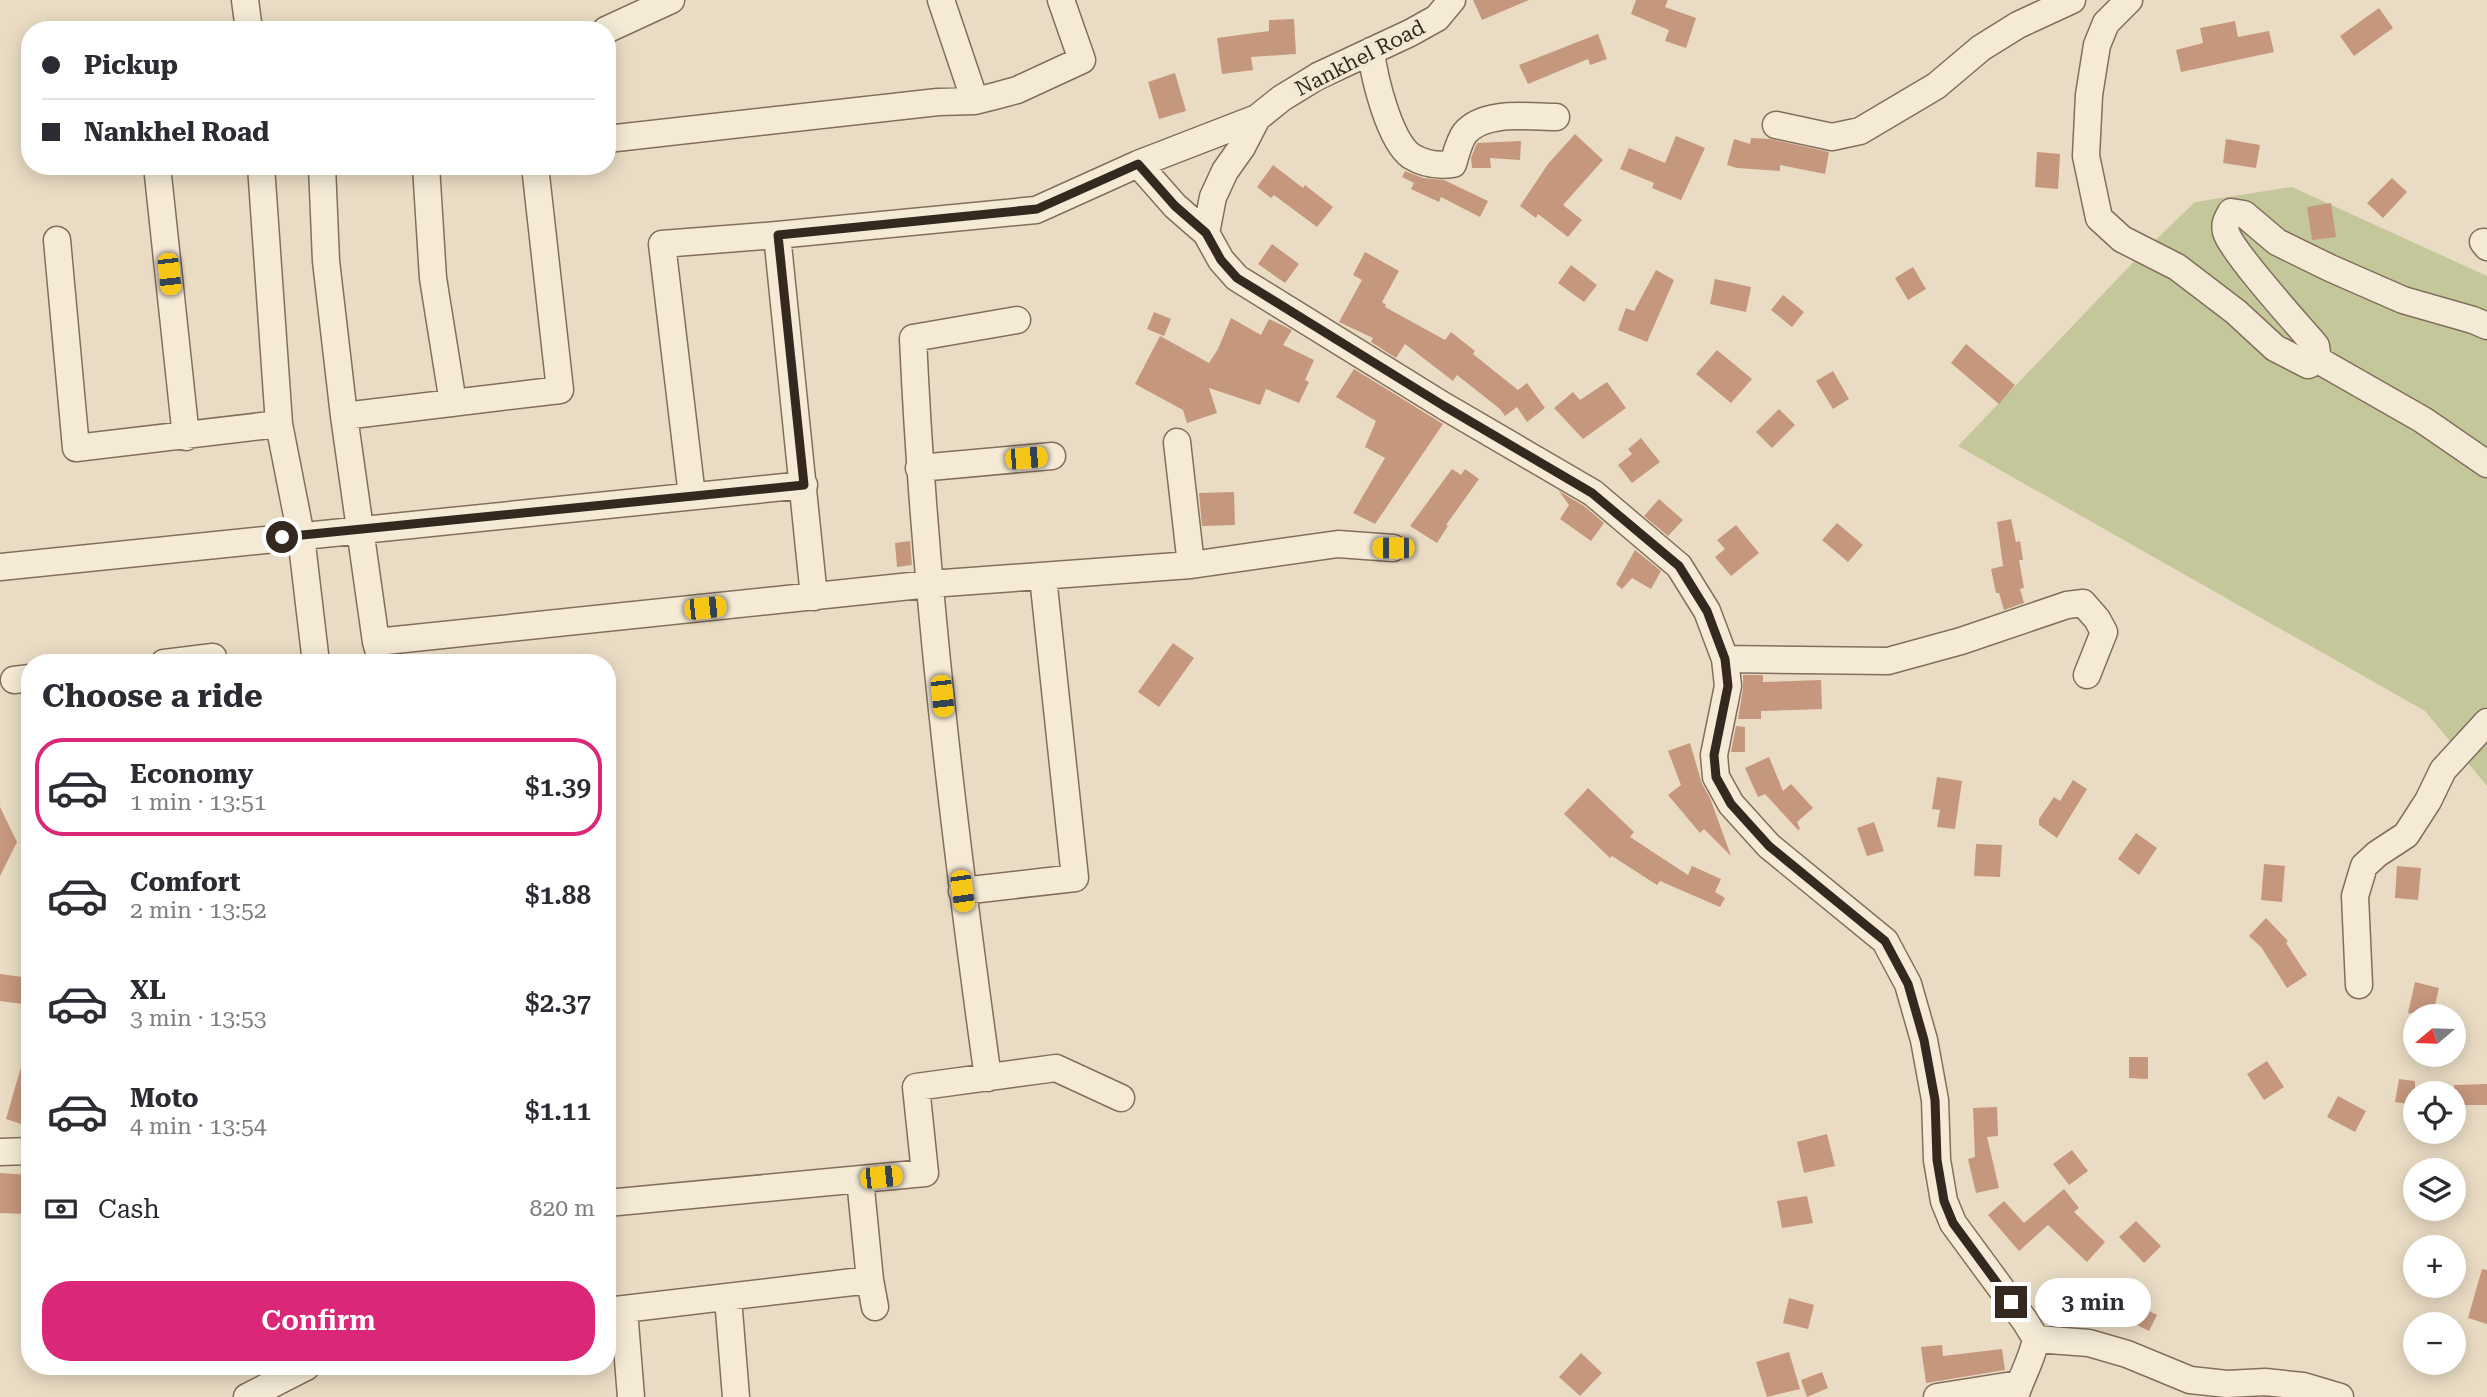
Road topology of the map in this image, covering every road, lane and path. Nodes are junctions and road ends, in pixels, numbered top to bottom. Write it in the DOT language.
graph roads {
  1 [pos="245,0"];
  2 [pos="671,0"];
  3 [pos="941,0"];
  4 [pos="1061,0"];
  5 [pos="1451,0"];
  6 [pos="2072,0"];
  7 [pos="2129,0"];
  8 [pos="248,21"];
  9 [pos="616,25"];
  10 [pos="1371,51"];
  11 [pos="975,101"];
  12 [pos="1556,117"];
  13 [pos="1257,118"];
  14 [pos="1776,125"];
  15 [pos="616,138"];
  16 [pos="1138,164"];
  17 [pos="158,175"];
  18 [pos="262,175"];
  19 [pos="323,175"];
  20 [pos="427,175"];
  21 [pos="536,175"];
  22 [pos="1206,233"];
  23 [pos="778,235"];
  24 [pos="57,240"];
  25 [pos="1017,320"];
  26 [pos="2487,326"];
  27 [pos="2318,360"];
  28 [pos="453,403"];
  29 [pos="344,416"];
  30 [pos="279,424"];
  31 [pos="186,437"];
  32 [pos="1177,442"];
  33 [pos="1052,456"];
  34 [pos="2487,464"];
  35 [pos="919,468"];
  36 [pos="804,485"];
  37 [pos="692,496"];
  38 [pos="361,530"];
  39 [pos="300,536"];
  40 [pos="1393,548"];
  41 [pos="1191,565"];
  42 [pos="0,566"];
  43 [pos="1043,577"];
  44 [pos="930,584"];
  45 [pos="814,597"];
  46 [pos="379,653"];
  47 [pos="315,654"];
  48 [pos="1725,659"];
  49 [pos="2087,675"];
  50 [pos="2487,722"];
  51 [pos="962,891"];
  52 [pos="2359,985"];
  53 [pos="988,1078"];
  54 [pos="1121,1098"];
  55 [pos="21,1151"];
  56 [pos="0,1152"];
  57 [pos="860,1179"];
  58 [pos="616,1202"];
  59 [pos="870,1280"];
  60 [pos="728,1298"];
  61 [pos="875,1307"];
  62 [pos="616,1310"];
  63 [pos="2036,1339"];
  64 [pos="290,1375"];
  65 [pos="2017,1391"];
  66 [pos="247,1397"];
  67 [pos="631,1397"];
  68 [pos="736,1397"];
  69 [pos="1937,1397"];
  70 [pos="2340,1397"];
  1 -- 8 [label="street"];
  2 -- 9 [label="street"];
  3 -- 11 [label="street"];
  4 -- 11 [label="street"];
  5 -- 10 [label="street, Nankhel Road"];
  6 -- 14 [label="street"];
  7 -- 27 [label="street"];
  10 -- 12 [label="street"];
  10 -- 13 [label="street, Nankhel Road"];
  11 -- 15 [label="street"];
  13 -- 16 [label="street"];
  13 -- 22 [label="street, Nankhel Road"];
  16 -- 22 [label="street"];
  16 -- 23 [label="street"];
  17 -- 31 [label="street"];
  18 -- 30 [label="street"];
  19 -- 29 [label="street"];
  20 -- 28 [label="street"];
  21 -- 28 [label="street"];
  22 -- 48 [label="street"];
  23 -- 36 [label="street"];
  23 -- 37 [label="street"];
  24 -- 31 [label="street"];
  25 -- 35 [label="street"];
  26 -- 27 [label="street"];
  27 -- 34 [label="street"];
  28 -- 29 [label="street"];
  29 -- 38 [label="street"];
  30 -- 31 [label="street"];
  30 -- 39 [label="street"];
  32 -- 41 [label="street"];
  33 -- 35 [label="street"];
  35 -- 44 [label="street"];
  36 -- 37 [label="street"];
  36 -- 45 [label="street"];
  37 -- 38 [label="street"];
  38 -- 39 [label="street"];
  38 -- 46 [label="street"];
  39 -- 42 [label="street"];
  39 -- 47 [label="street"];
  40 -- 41 [label="street"];
  41 -- 43 [label="street"];
  43 -- 44 [label="street"];
  43 -- 51 [label="street"];
  44 -- 45 [label="street"];
  44 -- 51 [label="street"];
  45 -- 46 [label="street"];
  48 -- 49 [label="street"];
  48 -- 63 [label="street"];
  50 -- 52 [label="street"];
  51 -- 53 [label="street"];
  53 -- 54 [label="street"];
  53 -- 57 [label="street"];
  55 -- 56 [label="street"];
  57 -- 58 [label="street"];
  57 -- 59 [label="street"];
  59 -- 60 [label="street"];
  59 -- 61 [label="street"];
  60 -- 62 [label="street"];
  60 -- 68 [label="street"];
  62 -- 67 [label="street"];
  63 -- 65 [label="street"];
  63 -- 70 [label="street"];
  64 -- 66 [label="street"];
  65 -- 69 [label="street"];
}
